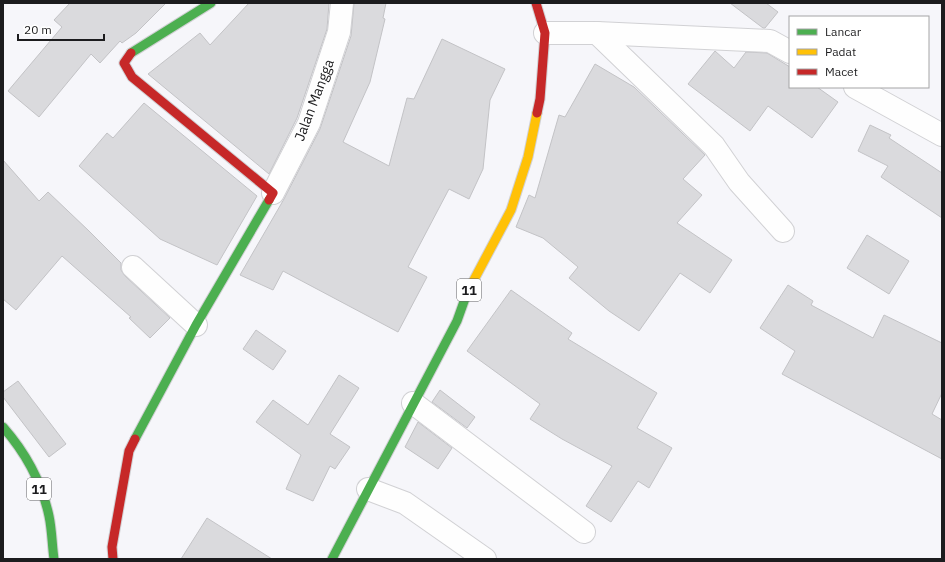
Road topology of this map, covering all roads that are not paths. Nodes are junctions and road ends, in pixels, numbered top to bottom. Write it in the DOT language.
graph roads {
  1 [pos="211,3"];
  2 [pos="342,3"];
  3 [pos="536,3"];
  4 [pos="597,33"];
  5 [pos="545,34"];
  6 [pos="789,51"];
  7 [pos="857,88"];
  8 [pos="942,135"];
  9 [pos="273,193"];
  10 [pos="783,231"];
  11 [pos="133,267"];
  12 [pos="196,325"];
  13 [pos="413,403"];
  14 [pos="3,428"];
  15 [pos="368,489"];
  16 [pos="584,532"];
  17 [pos="54,559"];
  18 [pos="113,559"];
  19 [pos="332,559"];
  20 [pos="485,559"];
  1 -- 9 [label="main road"];
  2 -- 9 [label="street, Jalan Mangga"];
  3 -- 5 [label="main road, 11"];
  4 -- 5 [label="street"];
  4 -- 6 [label="street"];
  4 -- 10 [label="street"];
  5 -- 13 [label="main road, 11"];
  7 -- 8 [label="street"];
  9 -- 12 [label="main road"];
  11 -- 12 [label="street"];
  12 -- 18 [label="main road"];
  13 -- 15 [label="main road, 11"];
  13 -- 16 [label="street"];
  14 -- 17 [label="main road, 11"];
  15 -- 19 [label="main road, 11"];
  15 -- 20 [label="street"];
}
